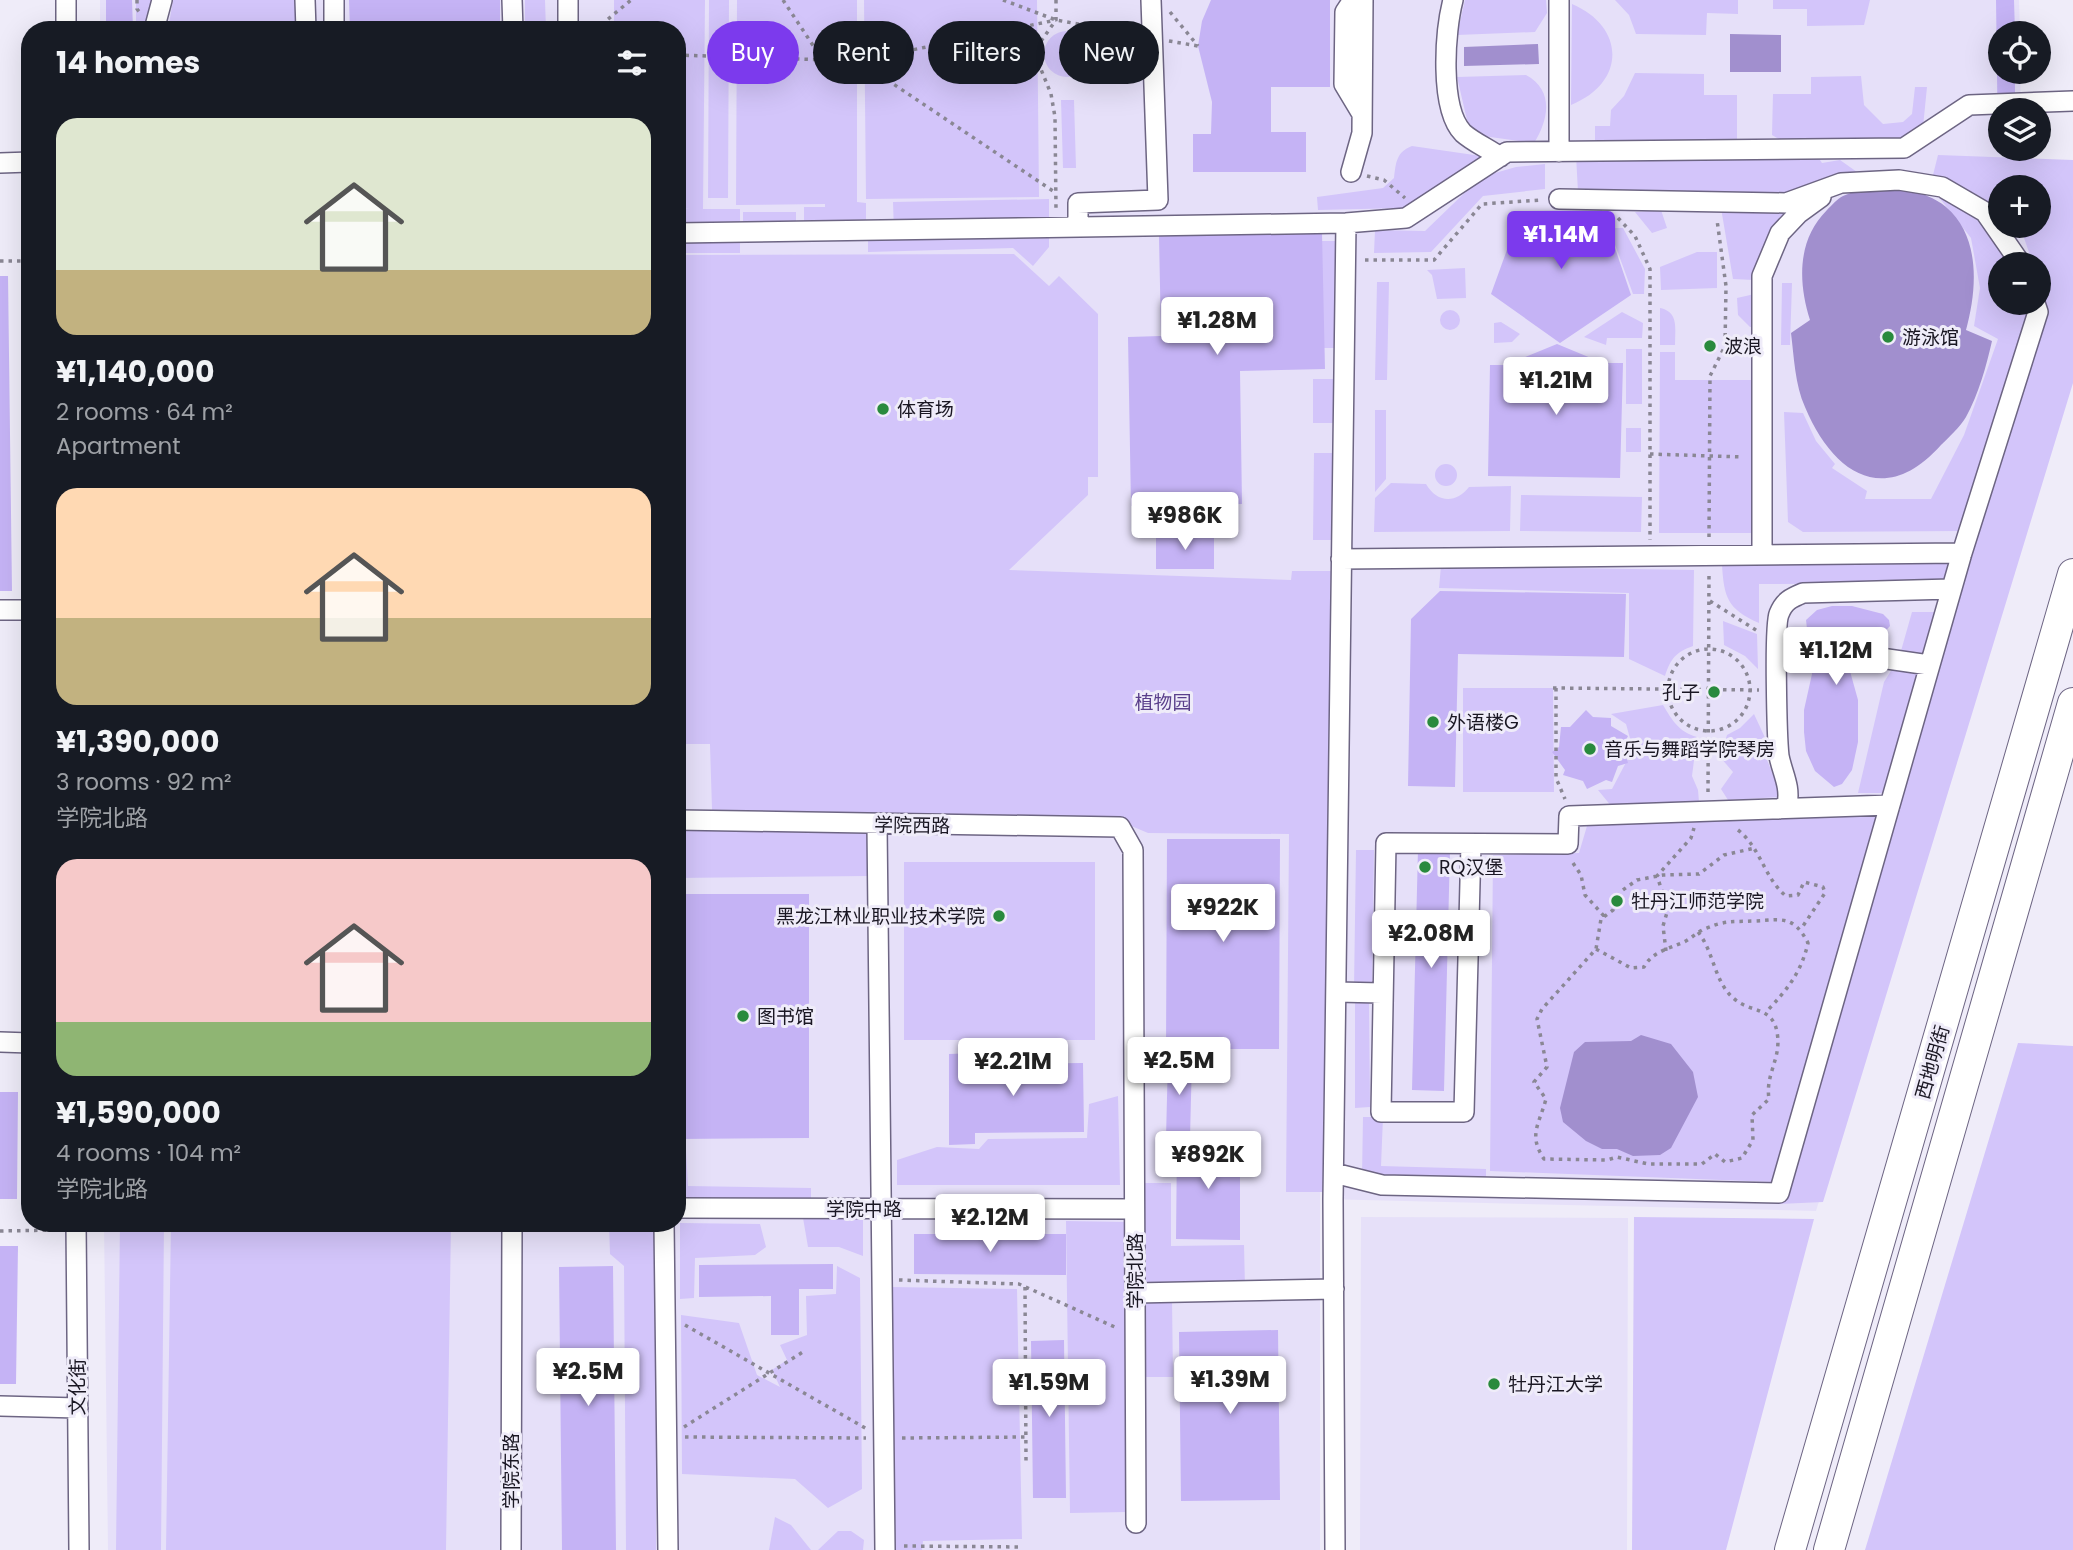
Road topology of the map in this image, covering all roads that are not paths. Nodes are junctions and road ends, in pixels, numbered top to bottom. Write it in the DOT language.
graph roads {
  1 [pos="66,0"];
  2 [pos="162,0"];
  3 [pos="334,0"];
  4 [pos="512,0"];
  5 [pos="568,0"];
  6 [pos="1353,0"];
  7 [pos="1363,0"];
  8 [pos="1453,0"];
  9 [pos="1559,0"];
  10 [pos="1159,5"];
  11 [pos="66,21"];
  12 [pos="156,21"];
  13 [pos="334,21"];
  14 [pos="513,21"];
  15 [pos="568,21"];
  16 [pos="2073,102"];
  17 [pos="1362,115"];
  18 [pos="1559,152"];
  19 [pos="1500,157"];
  20 [pos="21,162"];
  21 [pos="0,163"];
  22 [pos="1351,172"];
  23 [pos="1841,183"];
  24 [pos="1559,198"];
  25 [pos="1346,223"];
  26 [pos="1077,227"];
  27 [pos="686,233"];
  28 [pos="2013,252"];
  29 [pos="2037,315"];
  30 [pos="1962,553"];
  31 [pos="1762,555"];
  32 [pos="1342,559"];
  33 [pos="2073,574"];
  34 [pos="1951,589"];
  35 [pos="0,610"];
  36 [pos="21,610"];
  37 [pos="1853,654"];
  38 [pos="1929,665"];
  39 [pos="2073,703"];
  40 [pos="1889,806"];
  41 [pos="1780,808"];
  42 [pos="686,820"];
  43 [pos="877,825"];
  44 [pos="1471,844"];
  45 [pos="1133,850"];
  46 [pos="1336,992"];
  47 [pos="1382,993"];
  48 [pos="0,1042"];
  49 [pos="21,1043"];
  50 [pos="1334,1173"];
  51 [pos="686,1208"];
  52 [pos="1134,1209"];
  53 [pos="881,1210"];
  54 [pos="76,1232"];
  55 [pos="512,1232"];
  56 [pos="664,1232"];
  57 [pos="1334,1289"];
  58 [pos="1135,1293"];
  59 [pos="0,1406"];
  60 [pos="78,1408"];
  61 [pos="1136,1523"];
  62 [pos="885,1548"];
  63 [pos="79,1550"];
  64 [pos="511,1550"];
  65 [pos="668,1550"];
  66 [pos="1335,1550"];
  67 [pos="1790,1550"];
  68 [pos="1829,1550"];
  1 -- 11 [label="street"];
  2 -- 12 [label="street"];
  3 -- 13 [label="street"];
  4 -- 14 [label="street"];
  5 -- 15 [label="street"];
  6 -- 17 [label="street"];
  7 -- 17 [label="street"];
  8 -- 19 [label="street"];
  9 -- 18 [label="street"];
  10 -- 26 [label="street"];
  16 -- 18 [label="street"];
  17 -- 22 [label="street"];
  18 -- 19 [label="street"];
  19 -- 25 [label="street"];
  20 -- 21 [label="street"];
  23 -- 24 [label="street"];
  23 -- 28 [label="street"];
  23 -- 31 [label="street"];
  25 -- 26 [label="street"];
  25 -- 32 [label="street"];
  26 -- 27 [label="street"];
  29 -- 30 [label="street"];
  30 -- 31 [label="street"];
  30 -- 34 [label="street"];
  31 -- 32 [label="street"];
  32 -- 46 [label="street"];
  33 -- 67 [label="highway, 西地明街"];
  34 -- 38 [label="street"];
  34 -- 41 [label="street"];
  35 -- 36 [label="street"];
  37 -- 38 [label="street"];
  38 -- 40 [label="street"];
  39 -- 68 [label="highway, 西地明街"];
  40 -- 41 [label="street"];
  40 -- 50 [label="street"];
  41 -- 44 [label="street"];
  42 -- 43 [label="street, 学院西路"];
  43 -- 45 [label="street, 学院西路"];
  43 -- 53 [label="street"];
  44 -- 47 [label="street"];
  44 -- 47 [label="street"];
  45 -- 52 [label="street, 学院北路"];
  46 -- 47 [label="street"];
  46 -- 50 [label="street"];
  48 -- 49 [label="street"];
  50 -- 57 [label="street"];
  51 -- 53 [label="street, 学院中路"];
  52 -- 53 [label="street, 学院中路"];
  52 -- 58 [label="street, 学院北路"];
  53 -- 62 [label="street"];
  54 -- 60 [label="street, 文化街"];
  55 -- 64 [label="street, 学院东路"];
  56 -- 65 [label="street"];
  57 -- 58 [label="street"];
  57 -- 66 [label="street"];
  58 -- 61 [label="street, 学院北路"];
  59 -- 60 [label="street"];
  60 -- 63 [label="street, 文化街"];
}
